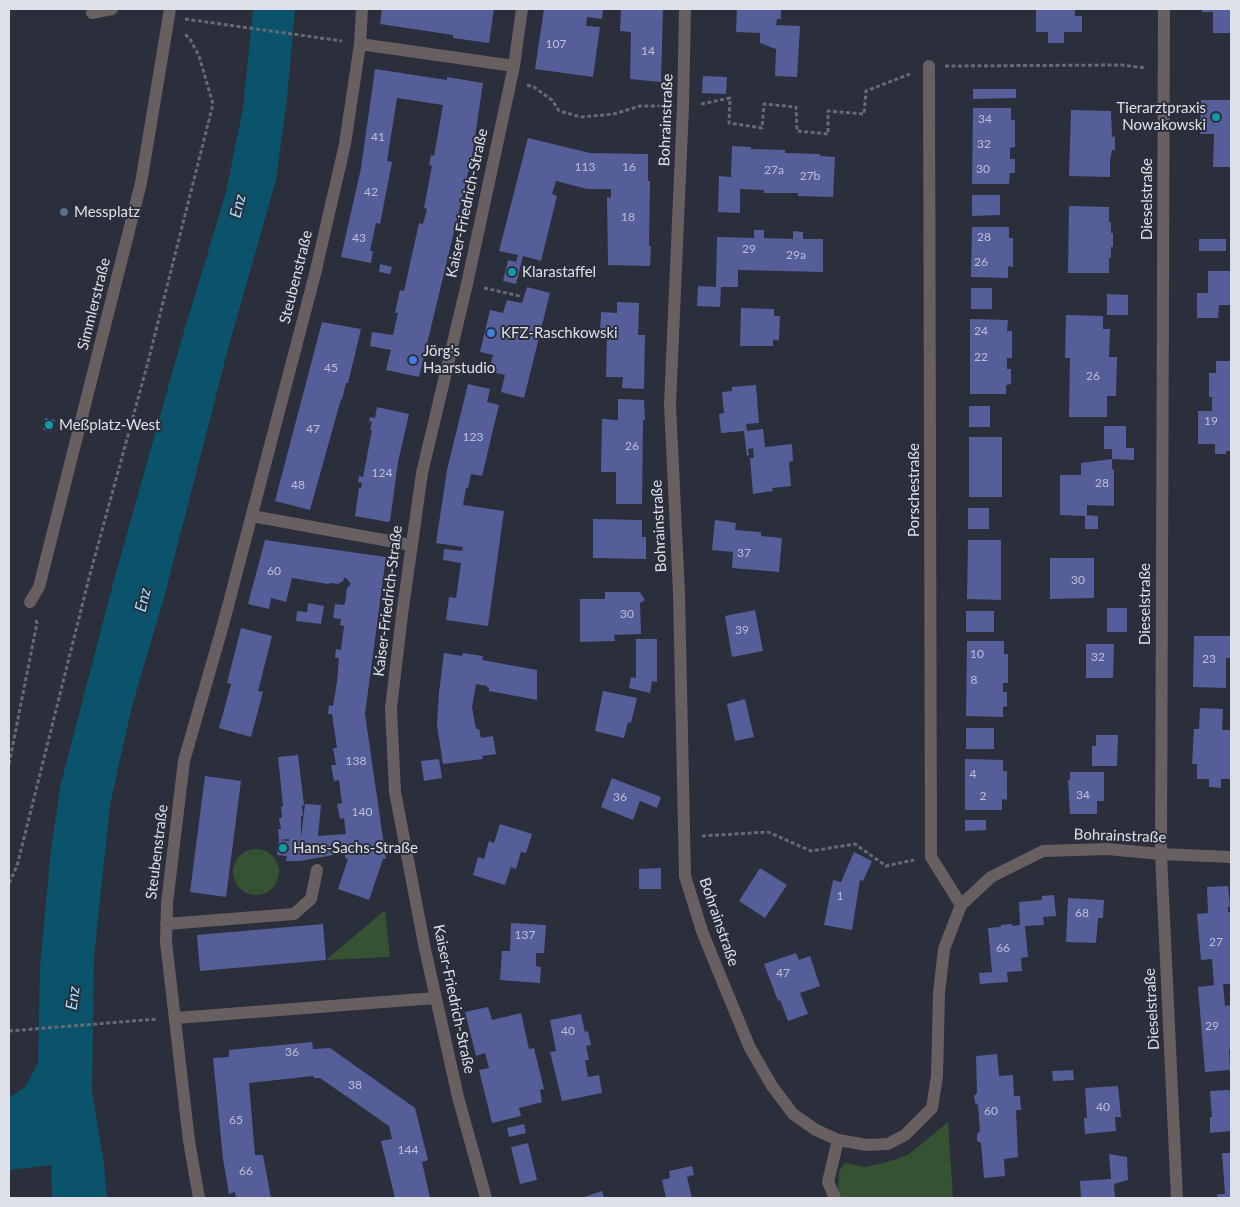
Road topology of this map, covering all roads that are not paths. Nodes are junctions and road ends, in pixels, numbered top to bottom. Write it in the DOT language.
graph roads {
  1 [pos="112,9"];
  2 [pos="362,9"];
  3 [pos="522,9"];
  4 [pos="685,9"];
  5 [pos="1164,9"];
  6 [pos="92,13"];
  7 [pos="170,13"];
  8 [pos="360,44"];
  9 [pos="514,66"];
  10 [pos="929,66"];
  11 [pos="252,516"];
  12 [pos="411,545"];
  13 [pos="30,602"];
  14 [pos="1161,854"];
  15 [pos="1231,857"];
  16 [pos="317,870"];
  17 [pos="961,905"];
  18 [pos="166,924"];
  19 [pos="435,998"];
  20 [pos="176,1018"];
  21 [pos="838,1140"];
  22 [pos="199,1198"];
  23 [pos="486,1198"];
  24 [pos="834,1198"];
  25 [pos="1177,1198"];
  1 -- 6 [label="street"];
  2 -- 8 [label="street, Steubenstraße"];
  3 -- 9 [label="street, Kaiser-Friedrich-Straße"];
  4 -- 21 [label="street, Bohrainstraße"];
  5 -- 14 [label="street, Dieselstraße"];
  7 -- 13 [label="street, Simmlerstraße"];
  8 -- 9 [label="street"];
  8 -- 11 [label="street, Steubenstraße"];
  9 -- 12 [label="street, Kaiser-Friedrich-Straße"];
  10 -- 17 [label="street, Porschestraße"];
  11 -- 12 [label="street"];
  11 -- 18 [label="street, Steubenstraße"];
  12 -- 19 [label="street, Kaiser-Friedrich-Straße"];
  14 -- 15 [label="street, Bohrainstraße"];
  14 -- 17 [label="street, Bohrainstraße"];
  14 -- 25 [label="street, Dieselstraße"];
  16 -- 18 [label="street"];
  17 -- 21 [label="street, Bohrainstraße"];
  18 -- 20 [label="street, Steubenstraße"];
  19 -- 20 [label="street"];
  19 -- 23 [label="street, Kaiser-Friedrich-Straße"];
  20 -- 22 [label="street, Steubenstraße"];
  21 -- 24 [label="street"];
}
